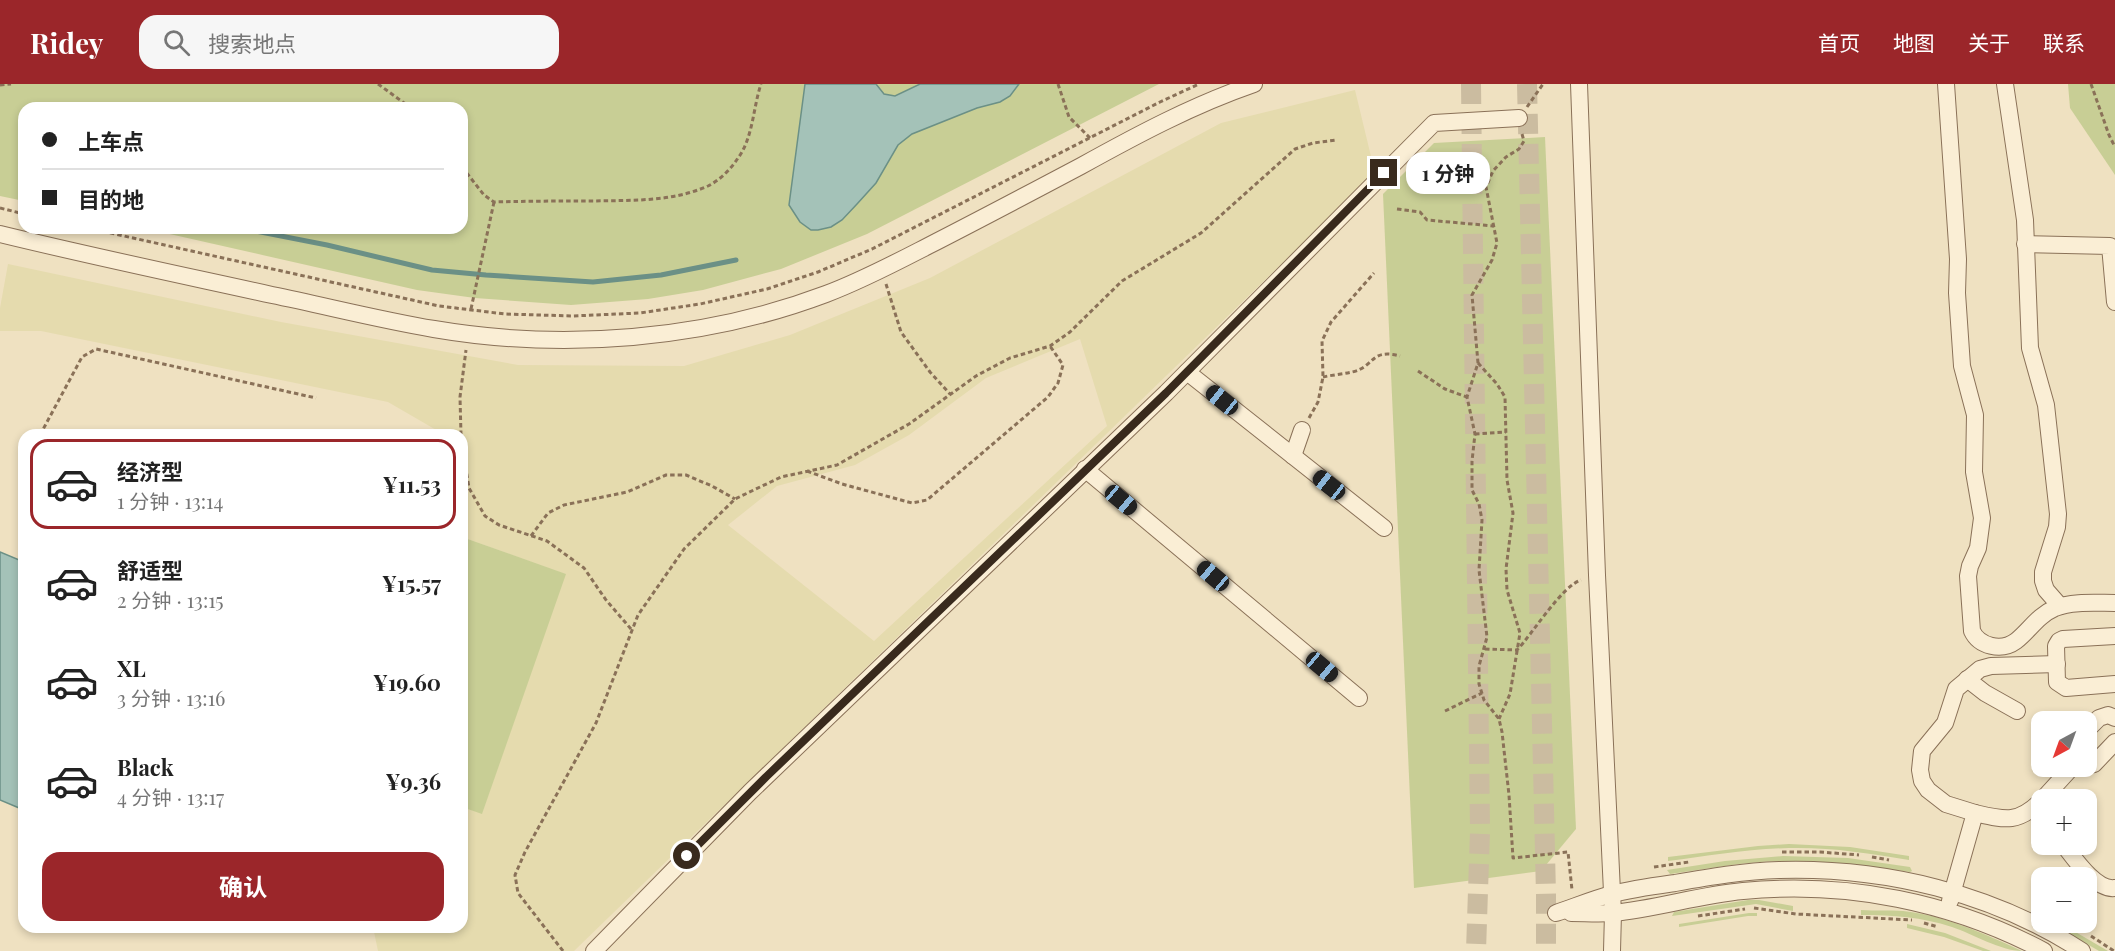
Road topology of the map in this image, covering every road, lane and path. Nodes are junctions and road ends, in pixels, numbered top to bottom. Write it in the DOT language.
graph roads {
  1 [pos="11,84"];
  2 [pos="378,84"];
  3 [pos="761,84"];
  4 [pos="1058,84"];
  5 [pos="1199,84"];
  6 [pos="1254,84"];
  7 [pos="1544,84"];
  8 [pos="1579,84"];
  9 [pos="1946,84"];
  10 [pos="2005,84"];
  11 [pos="2091,84"];
  12 [pos="0,85"];
  13 [pos="403,102"];
  14 [pos="1519,118"];
  15 [pos="1090,138"];
  16 [pos="1336,140"];
  17 [pos="2115,147"];
  18 [pos="468,175"];
  19 [pos="494,202"];
  20 [pos="0,208"];
  21 [pos="1397,209"];
  22 [pos="18,212"];
  23 [pos="1494,226"];
  24 [pos="0,234"];
  25 [pos="115,234"];
  26 [pos="2025,244"];
  27 [pos="882,270"];
  28 [pos="1374,273"];
  29 [pos="2115,303"];
  30 [pos="471,309"];
  31 [pos="468,333"];
  32 [pos="1050,346"];
  33 [pos="1400,356"];
  34 [pos="1478,363"];
  35 [pos="1418,371"];
  36 [pos="1187,372"];
  37 [pos="1323,377"];
  38 [pos="950,394"];
  39 [pos="1467,397"];
  40 [pos="316,398"];
  41 [pos="43,429"];
  42 [pos="461,429"];
  43 [pos="1302,430"];
  44 [pos="1506,432"];
  45 [pos="1475,434"];
  46 [pos="1293,456"];
  47 [pos="1085,469"];
  48 [pos="806,470"];
  49 [pos="468,482"];
  50 [pos="735,500"];
  51 [pos="1384,528"];
  52 [pos="531,536"];
  53 [pos="1597,575"];
  54 [pos="2115,603"];
  55 [pos="2060,606"];
  56 [pos="632,629"];
  57 [pos="2115,636"];
  58 [pos="1484,649"];
  59 [pos="1517,650"];
  60 [pos="2057,663"];
  61 [pos="1967,679"];
  62 [pos="2115,684"];
  63 [pos="1482,693"];
  64 [pos="1359,698"];
  65 [pos="1445,711"];
  66 [pos="2018,711"];
  67 [pos="2115,718"];
  68 [pos="1499,719"];
  69 [pos="2097,720"];
  70 [pos="2115,742"];
  71 [pos="2097,761"];
  72 [pos="2064,777"];
  73 [pos="2054,789"];
  74 [pos="2031,812"];
  75 [pos="1975,813"];
  76 [pos="2072,855"];
  77 [pos="2115,888"];
  78 [pos="1953,892"];
  79 [pos="1612,894"];
  80 [pos="1574,907"];
  81 [pos="1947,911"];
  82 [pos="1613,913"];
  83 [pos="1694,917"];
  84 [pos="1911,920"];
  85 [pos="1923,923"];
  86 [pos="1946,930"];
  87 [pos="563,951"];
  88 [pos="594,951"];
  89 [pos="1612,951"];
  90 [pos="2044,951"];
  91 [pos="2082,951"];
  1 -- 12 [label="path"];
  2 -- 13 [label="path"];
  3 -- 19 [label="path"];
  4 -- 15 [label="path"];
  5 -- 15 [label="path"];
  6 -- 27 [label="street"];
  7 -- 14 [label="path"];
  8 -- 53 [label="street"];
  9 -- 55 [label="street"];
  10 -- 26 [label="street"];
  11 -- 17 [label="path"];
  14 -- 23 [label="path"];
  14 -- 36 [label="street"];
  15 -- 30 [label="path"];
  16 -- 32 [label="path"];
  18 -- 19 [label="path"];
  19 -- 30 [label="path"];
  20 -- 22 [label="path"];
  21 -- 23 [label="path"];
  23 -- 34 [label="path"];
  24 -- 31 [label="street"];
  25 -- 30 [label="path"];
  26 -- 29 [label="street"];
  26 -- 55 [label="street"];
  27 -- 31 [label="street"];
  27 -- 38 [label="path"];
  28 -- 37 [label="path"];
  31 -- 42 [label="path"];
  32 -- 38 [label="path"];
  32 -- 48 [label="path"];
  33 -- 37 [label="path"];
  34 -- 39 [label="path"];
  34 -- 44 [label="path"];
  35 -- 39 [label="path"];
  36 -- 46 [label="street"];
  36 -- 47 [label="street"];
  37 -- 43 [label="path"];
  38 -- 48 [label="path"];
  39 -- 45 [label="path"];
  40 -- 41 [label="path"];
  43 -- 46 [label="street"];
  44 -- 45 [label="path"];
  44 -- 59 [label="path"];
  45 -- 58 [label="path"];
  46 -- 51 [label="street"];
  47 -- 64 [label="street"];
  47 -- 88 [label="street"];
  48 -- 50 [label="path"];
  49 -- 52 [label="path"];
  50 -- 52 [label="path"];
  50 -- 56 [label="path"];
  52 -- 56 [label="path"];
  53 -- 59 [label="path"];
  53 -- 79 [label="street"];
  54 -- 55 [label="street"];
  56 -- 87 [label="path"];
  57 -- 60 [label="street"];
  58 -- 59 [label="path"];
  58 -- 63 [label="path"];
  59 -- 68 [label="path"];
  60 -- 61 [label="street"];
  60 -- 62 [label="street"];
  61 -- 66 [label="street"];
  61 -- 75 [label="street"];
  63 -- 65 [label="path"];
  63 -- 68 [label="path"];
  67 -- 69 [label="street"];
  68 -- 80 [label="path"];
  70 -- 71 [label="street"];
  72 -- 73 [label="street"];
  74 -- 75 [label="street"];
  75 -- 78 [label="street"];
  76 -- 77 [label="street"];
  78 -- 79 [label="street"];
  78 -- 81 [label="street"];
  78 -- 91 [label="street"];
  79 -- 80 [label="street"];
  79 -- 82 [label="street"];
  80 -- 82 [label="street"];
  81 -- 82 [label="street"];
  81 -- 90 [label="street"];
  82 -- 89 [label="street"];
  83 -- 84 [label="path"];
  85 -- 86 [label="path"];
}
